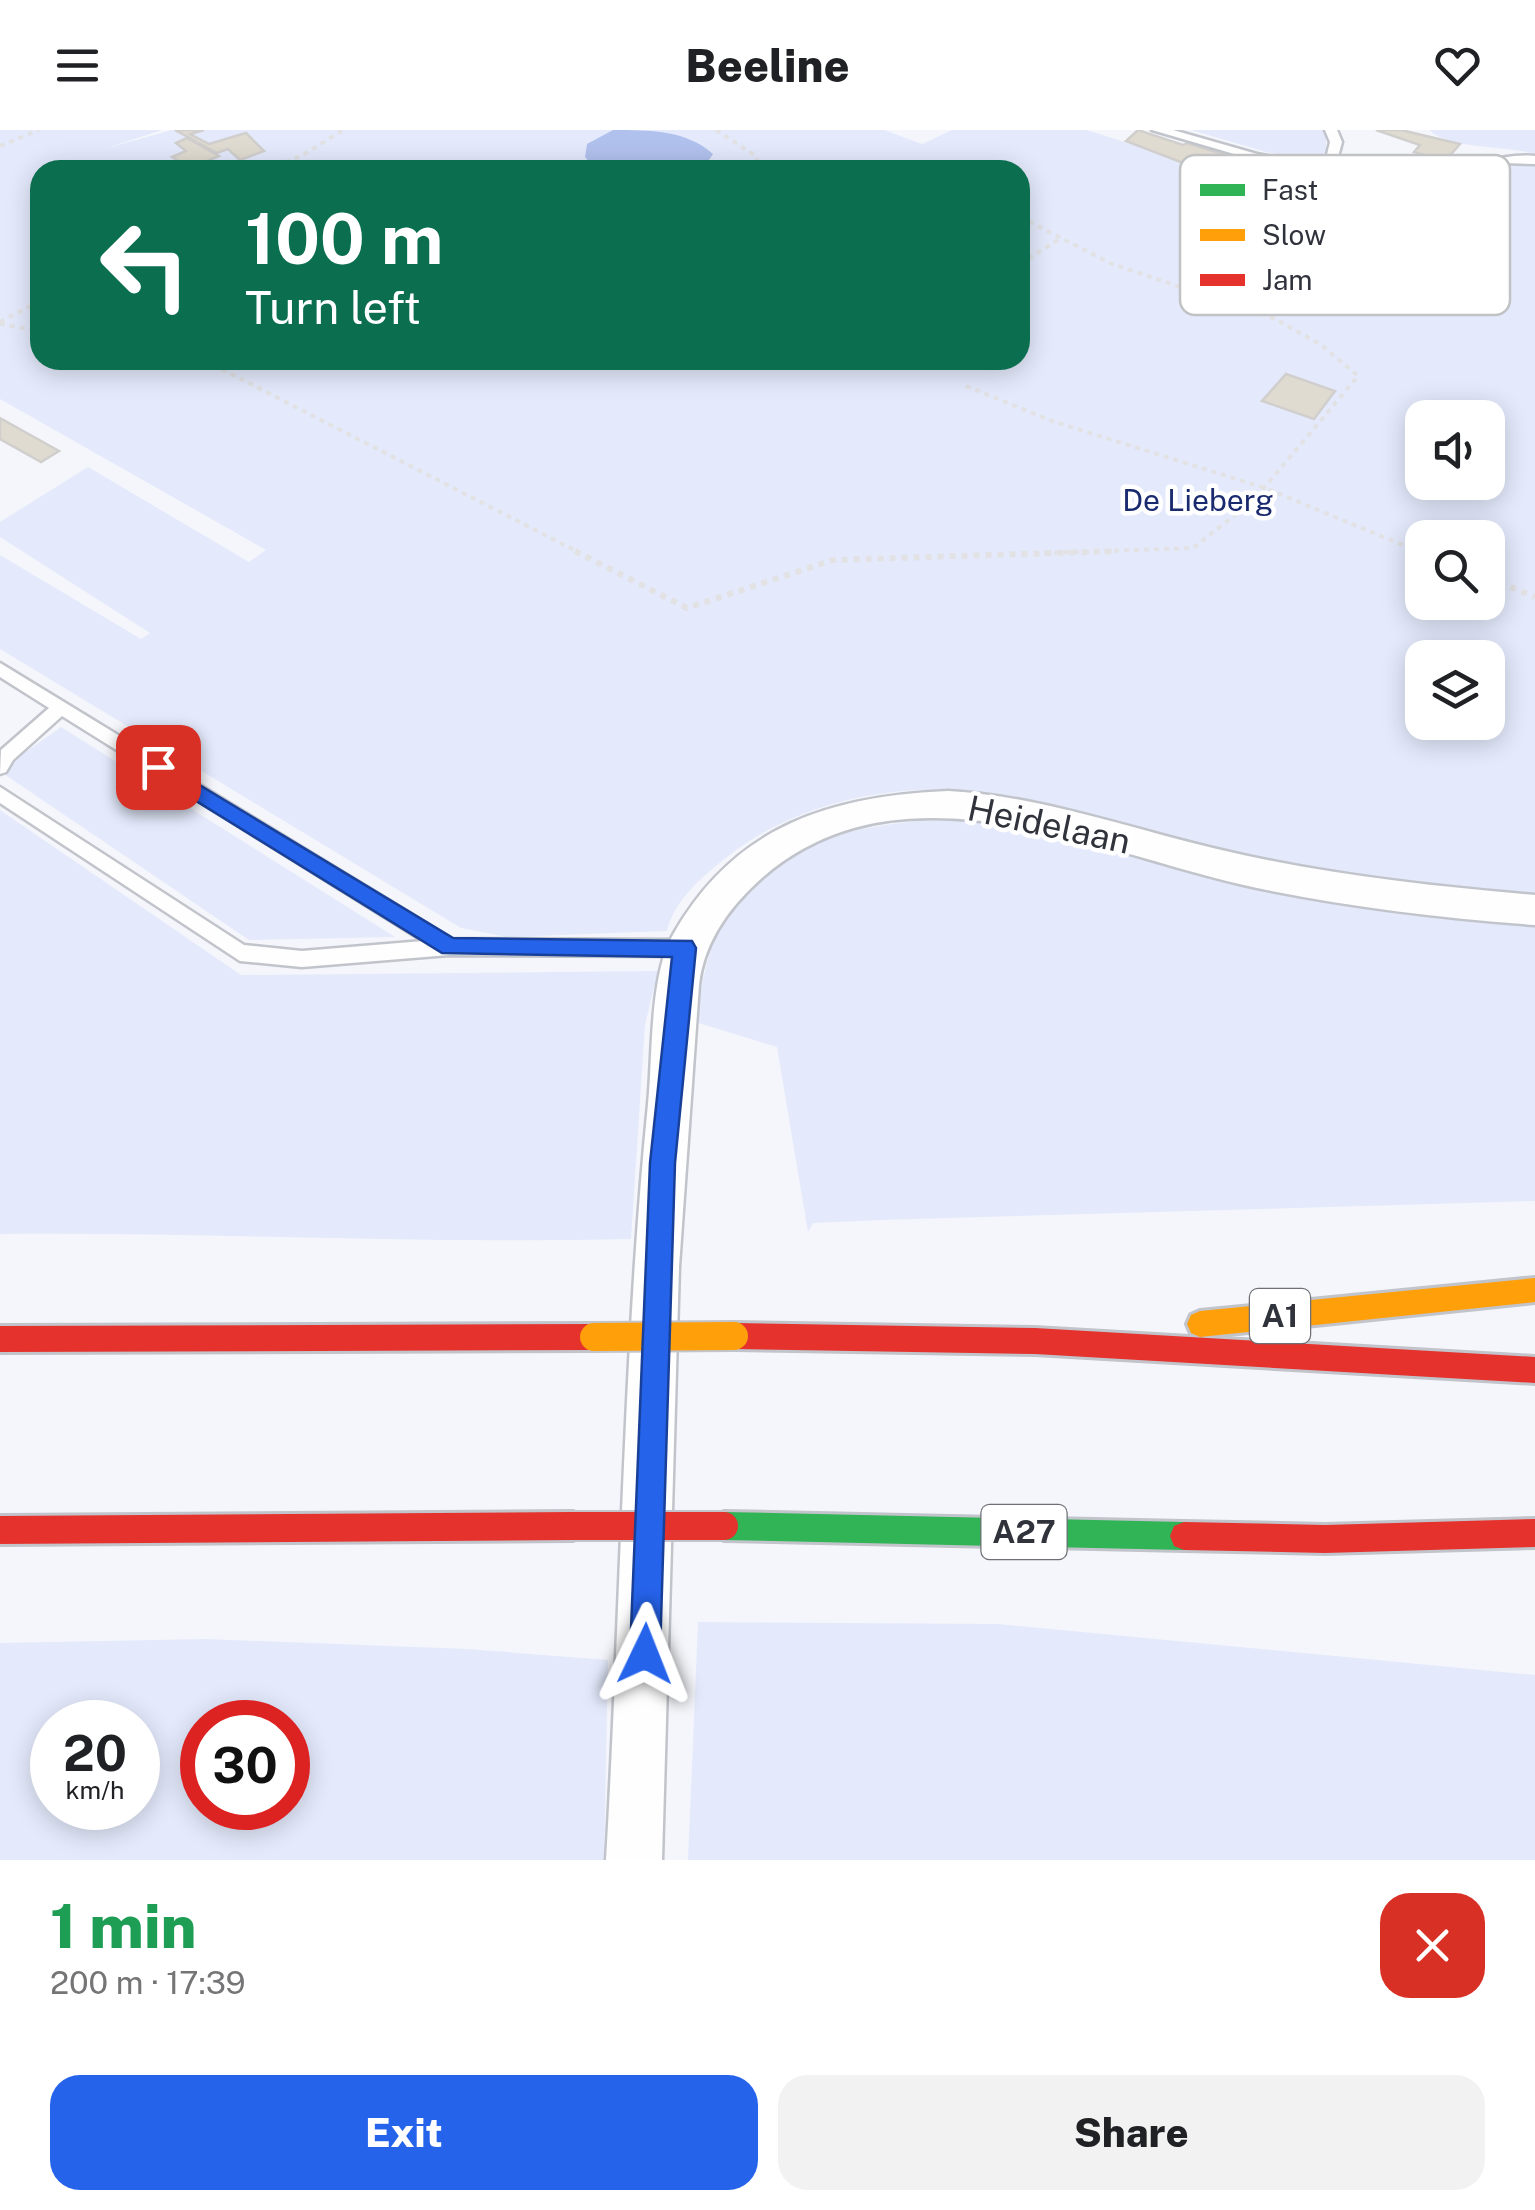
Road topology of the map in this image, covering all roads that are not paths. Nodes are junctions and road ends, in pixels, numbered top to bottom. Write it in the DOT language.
graph roads {
  1 [pos="1158,130"];
  2 [pos="1331,130"];
  3 [pos="1247,155"];
  4 [pos="1333,155"];
  5 [pos="1510,158"];
  6 [pos="1535,160"];
  7 [pos="0,670"];
  8 [pos="61,707"];
  9 [pos="0,767"];
  10 [pos="0,794"];
  11 [pos="1535,910"];
  12 [pos="450,947"];
  13 [pos="684,948"];
  14 [pos="1535,1290"];
  15 [pos="0,1339"];
  16 [pos="1035,1341"];
  17 [pos="1535,1370"];
  18 [pos="0,1530"];
  19 [pos="1535,1533"];
  20 [pos="1325,1539"];
  21 [pos="1458,1559"];
  22 [pos="634,1860"];
  1 -- 3 [label="lane"];
  2 -- 4 [label="lane"];
  5 -- 6 [label="lane"];
  7 -- 8 [label="lane"];
  8 -- 9 [label="lane"];
  8 -- 12 [label="lane"];
  10 -- 12 [label="lane"];
  11 -- 13 [label="street, Heidelaan"];
  12 -- 13 [label="lane"];
  13 -- 22 [label="street"];
  14 -- 16 [label="highway, A1"];
  15 -- 16 [label="highway, bridge"];
  16 -- 17 [label="highway"];
  18 -- 20 [label="highway, A27, bridge"];
  19 -- 20 [label="highway, A27"];
  20 -- 21 [label="highway, A27"];
}
